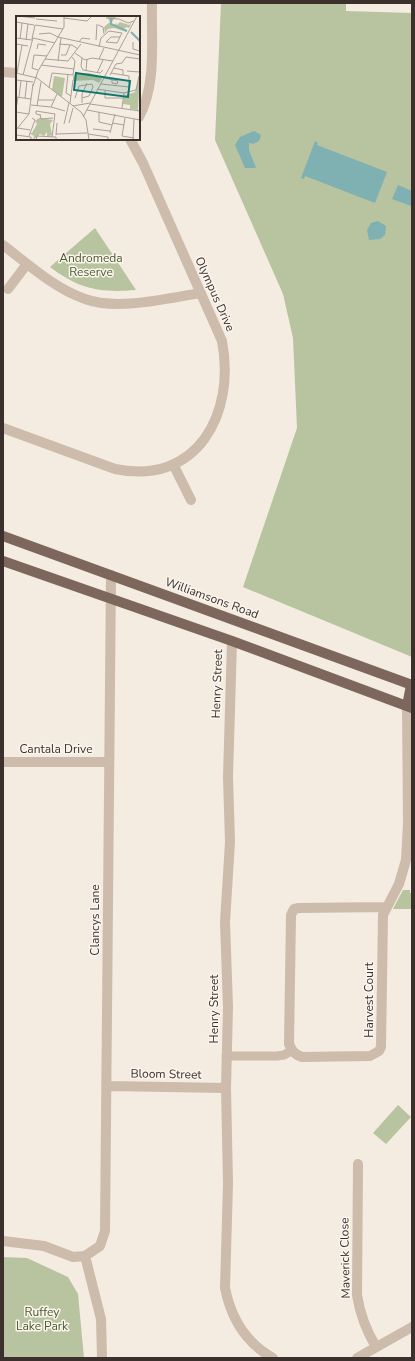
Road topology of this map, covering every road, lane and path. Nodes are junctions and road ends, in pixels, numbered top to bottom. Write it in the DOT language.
graph roads {
  1 [pos="152,3"];
  2 [pos="3,72"];
  3 [pos="16,73"];
  4 [pos="140,114"];
  5 [pos="131,140"];
  6 [pos="3,245"];
  7 [pos="27,264"];
  8 [pos="8,289"];
  9 [pos="201,293"];
  10 [pos="3,428"];
  11 [pos="174,466"];
  12 [pos="191,500"];
  13 [pos="3,536"];
  14 [pos="3,561"];
  15 [pos="111,575"];
  16 [pos="110,598"];
  17 [pos="232,641"];
  18 [pos="412,685"];
  19 [pos="410,707"];
  20 [pos="3,762"];
  21 [pos="109,762"];
  22 [pos="386,907"];
  23 [pos="292,1051"];
  24 [pos="226,1056"];
  25 [pos="107,1086"];
  26 [pos="226,1088"];
  27 [pos="358,1164"];
  28 [pos="3,1241"];
  29 [pos="85,1256"];
  30 [pos="412,1327"];
  31 [pos="376,1347"];
  32 [pos="102,1358"];
  33 [pos="273,1358"];
  34 [pos="357,1358"];
  1 -- 4 [label="street"];
  2 -- 3 [label="street"];
  5 -- 9 [label="street, Olympus Drive"];
  6 -- 7 [label="street"];
  7 -- 8 [label="street"];
  7 -- 9 [label="street"];
  9 -- 11 [label="street, Olympus Drive"];
  10 -- 11 [label="street, Olympus Drive"];
  11 -- 12 [label="street"];
  13 -- 15 [label="main road, Williamsons Road"];
  14 -- 16 [label="main road"];
  15 -- 16 [label="street, Clancys Lane"];
  15 -- 18 [label="main road, Williamsons Road"];
  16 -- 17 [label="main road"];
  16 -- 21 [label="street, Clancys Lane"];
  17 -- 19 [label="main road"];
  17 -- 24 [label="street, Henry Street"];
  18 -- 19 [label="main road"];
  19 -- 22 [label="street, Harvest Court"];
  20 -- 21 [label="street, Cantala Drive"];
  21 -- 25 [label="street, Clancys Lane"];
  22 -- 23 [label="street, Harvest Court"];
  22 -- 23 [label="street"];
  23 -- 24 [label="street"];
  24 -- 26 [label="street, Henry Street"];
  25 -- 26 [label="street, Bloom Street"];
  25 -- 29 [label="street, Clancys Lane"];
  26 -- 33 [label="street, Henry Street"];
  27 -- 31 [label="street, Maverick Close"];
  28 -- 29 [label="street"];
  29 -- 32 [label="street"];
  30 -- 31 [label="street"];
  31 -- 34 [label="street"];
}
